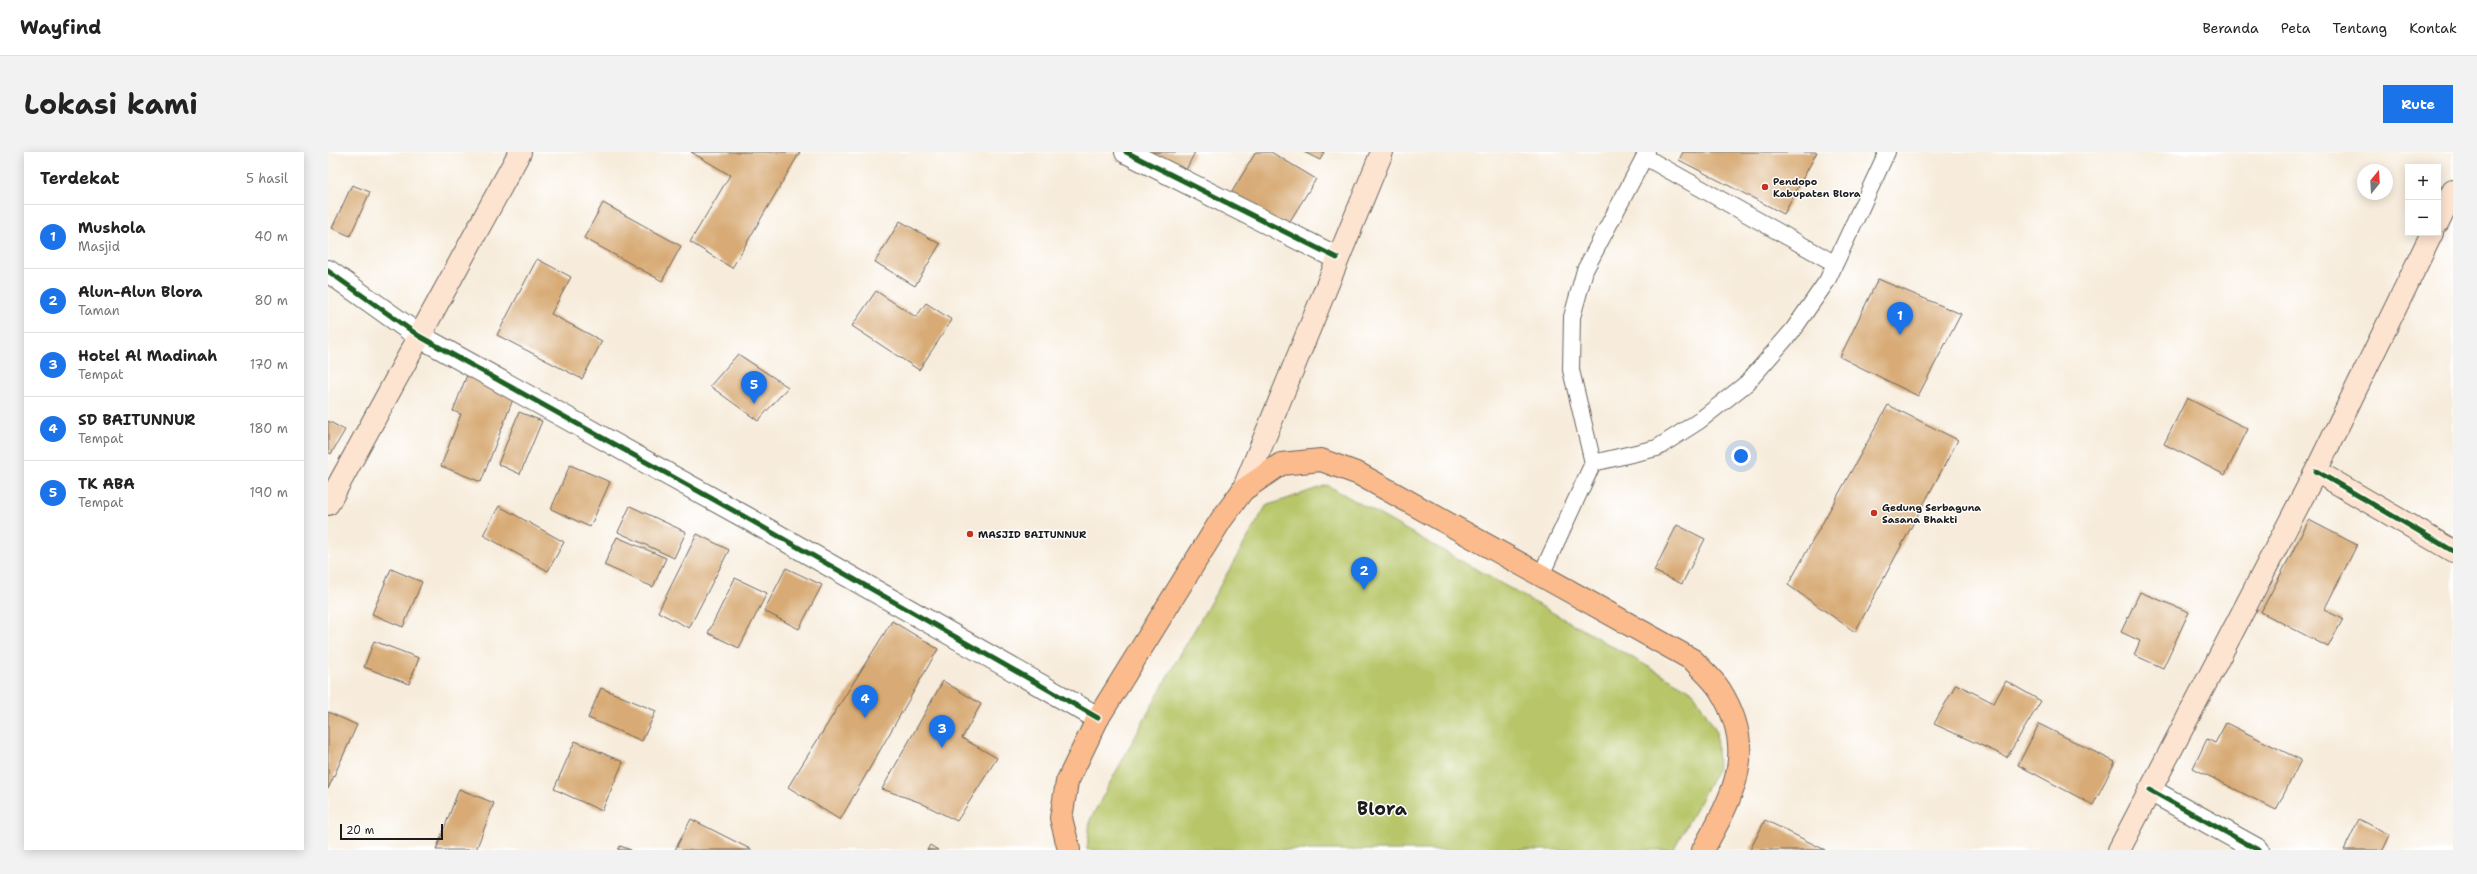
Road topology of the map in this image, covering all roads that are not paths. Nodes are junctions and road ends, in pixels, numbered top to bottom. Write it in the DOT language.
graph roads {
  1 [pos="520,152"];
  2 [pos="1126,152"];
  3 [pos="1382,152"];
  4 [pos="1887,152"];
  5 [pos="1646,155"];
  6 [pos="2453,191"];
  7 [pos="2441,216"];
  8 [pos="2431,236"];
  9 [pos="1337,258"];
  10 [pos="1834,263"];
  11 [pos="328,272"];
  12 [pos="419,336"];
  13 [pos="1593,463"];
  14 [pos="2316,471"];
  15 [pos="1243,490"];
  16 [pos="328,504"];
  17 [pos="2453,551"];
  18 [pos="1541,575"];
  19 [pos="1098,718"];
  20 [pos="2150,790"];
  21 [pos="1069,850"];
  22 [pos="1703,850"];
  23 [pos="2119,850"];
  24 [pos="2258,850"];
  1 -- 12 [label="main road"];
  2 -- 9 [label="street"];
  3 -- 9 [label="main road"];
  4 -- 10 [label="lane"];
  5 -- 10 [label="lane"];
  5 -- 13 [label="lane"];
  6 -- 7 [label="main road"];
  8 -- 14 [label="main road"];
  9 -- 15 [label="main road"];
  10 -- 13 [label="lane"];
  11 -- 12 [label="street"];
  12 -- 16 [label="main road"];
  12 -- 19 [label="street"];
  13 -- 18 [label="lane"];
  14 -- 17 [label="main road"];
  14 -- 20 [label="main road"];
  15 -- 18 [label="main road"];
  15 -- 19 [label="main road"];
  18 -- 22 [label="main road"];
  19 -- 21 [label="main road"];
  20 -- 23 [label="main road"];
  20 -- 24 [label="street"];
}
